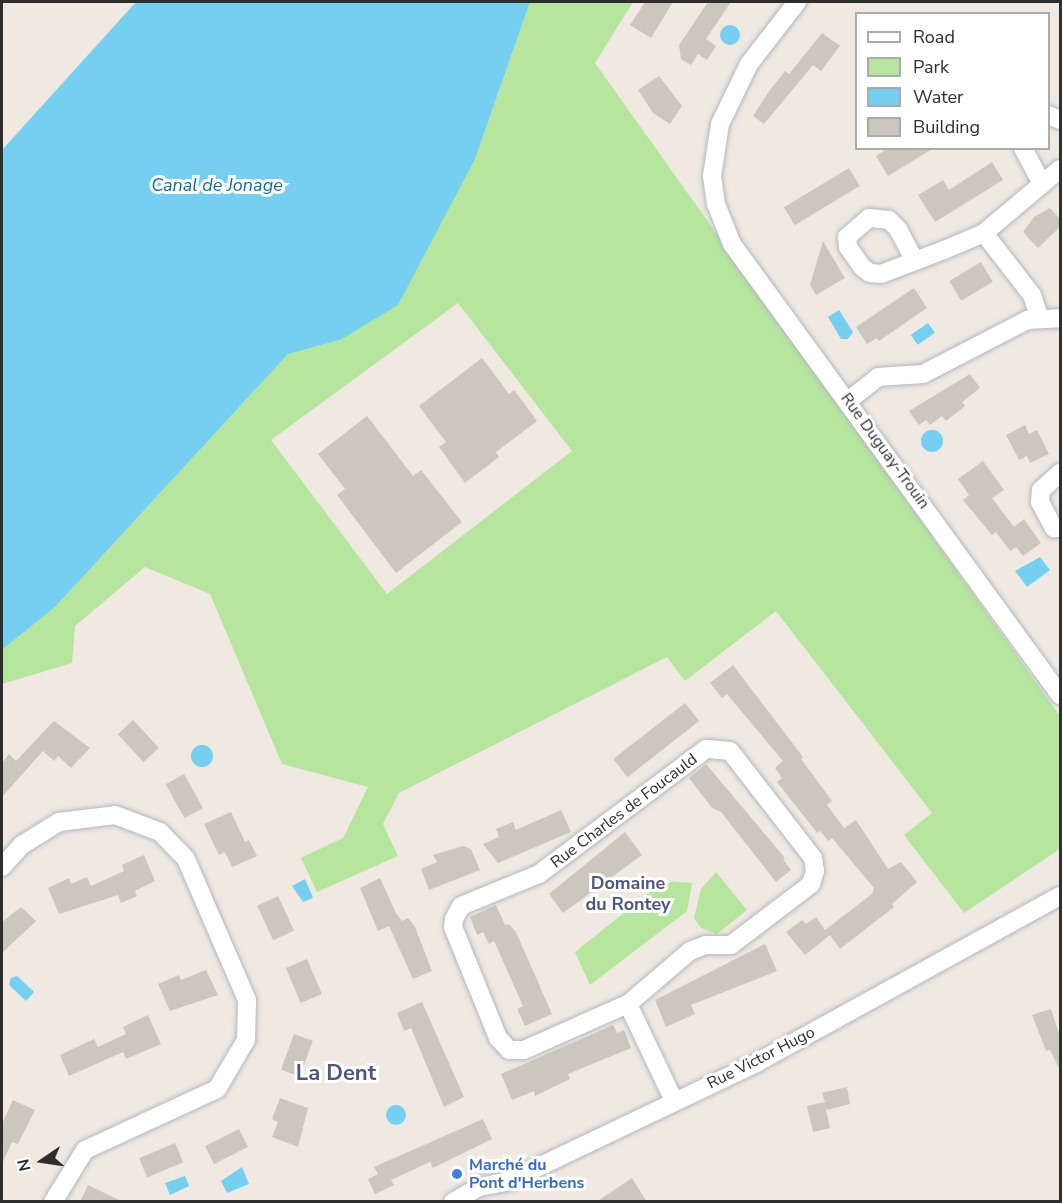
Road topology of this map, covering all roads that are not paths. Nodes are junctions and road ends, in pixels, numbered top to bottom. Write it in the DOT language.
graph roads {
  1 [pos="797,2"];
  2 [pos="1024,150"];
  3 [pos="1060,169"];
  4 [pos="1042,184"];
  5 [pos="984,233"];
  6 [pos="915,261"];
  7 [pos="1060,318"];
  8 [pos="1040,319"];
  9 [pos="849,400"];
  10 [pos="1060,474"];
  11 [pos="1060,528"];
  12 [pos="1060,695"];
  13 [pos="2,867"];
  14 [pos="1060,896"];
  15 [pos="628,1004"];
  16 [pos="674,1101"];
  17 [pos="53,1202"];
  18 [pos="453,1202"];
  1 -- 9 [label="street, Rue Duguay-Trouin"];
  2 -- 4 [label="street"];
  3 -- 4 [label="street"];
  4 -- 5 [label="street"];
  5 -- 6 [label="street"];
  5 -- 8 [label="street"];
  7 -- 8 [label="street"];
  8 -- 9 [label="street"];
  9 -- 12 [label="street, Rue Duguay-Trouin"];
  10 -- 11 [label="street"];
  13 -- 17 [label="street"];
  14 -- 16 [label="street, Rue Victor Hugo"];
  15 -- 15 [label="street, Rue Charles de Foucauld"];
  15 -- 16 [label="street"];
  16 -- 18 [label="street, Rue Victor Hugo"];
}
